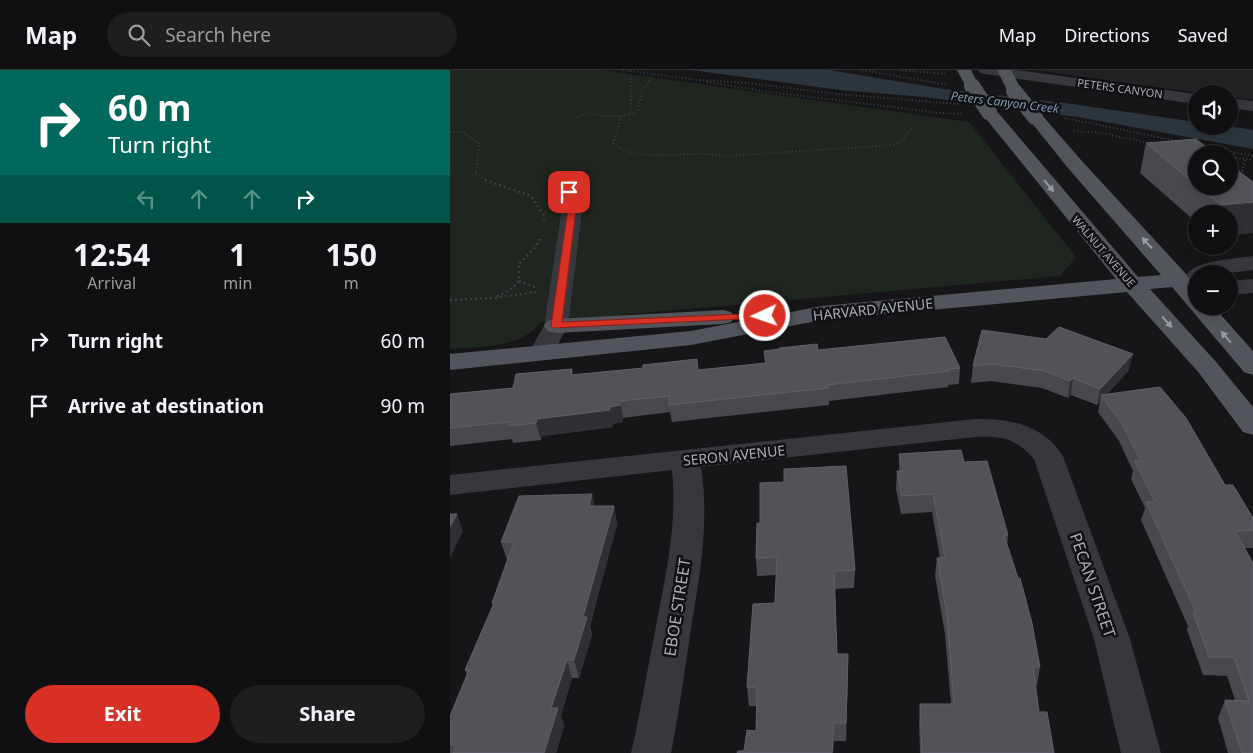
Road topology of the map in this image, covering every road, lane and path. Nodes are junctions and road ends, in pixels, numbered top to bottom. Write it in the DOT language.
graph roads {
  1 [pos="623,70"];
  2 [pos="898,70"];
  3 [pos="985,70"];
  4 [pos="1005,71"];
  5 [pos="653,75"];
  6 [pos="967,76"];
  7 [pos="630,78"];
  8 [pos="697,80"];
  9 [pos="748,83"];
  10 [pos="1188,96"];
  11 [pos="1238,104"];
  12 [pos="1253,106"];
  13 [pos="629,114"];
  14 [pos="968,114"];
  15 [pos="620,116"];
  16 [pos="577,117"];
  17 [pos="913,126"];
  18 [pos="1068,131"];
  19 [pos="450,132"];
  20 [pos="1160,144"];
  21 [pos="1238,153"];
  22 [pos="1253,156"];
  23 [pos="1238,158"];
  24 [pos="1245,159"];
  25 [pos="1253,160"];
  26 [pos="1238,170"];
  27 [pos="569,192"];
  28 [pos="544,223"];
  29 [pos="544,230"];
  30 [pos="1253,262"];
  31 [pos="1234,265"];
  32 [pos="1188,274"];
  33 [pos="1188,278"];
  34 [pos="519,281"];
  35 [pos="1134,285"];
  36 [pos="1253,286"];
  37 [pos="1238,287"];
  38 [pos="493,298"];
  39 [pos="450,300"];
  40 [pos="822,313"];
  41 [pos="1208,315"];
  42 [pos="556,326"];
  43 [pos="542,352"];
  44 [pos="450,362"];
  45 [pos="1253,367"];
  46 [pos="1253,426"];
  47 [pos="1018,431"];
  48 [pos="685,460"];
  49 [pos="450,485"];
  50 [pos="651,753"];
  51 [pos="1141,753"];
  1 -- 5 [label="path"];
  2 -- 6 [label="path"];
  3 -- 4 [label="street, PETERS CANYON"];
  4 -- 10 [label="street, PETERS CANYON"];
  32 -- 4 [label="main road, one-way, bridge"];
  5 -- 8 [label="path"];
  5 -- 13 [label="path"];
  6 -- 35 [label="main road, WALNUT AVENUE, one-way, bridge"];
  7 -- 13 [label="path"];
  8 -- 9 [label="path"];
  8 -- 14 [label="path"];
  11 -- 12 [label="street"];
  13 -- 15 [label="path"];
  15 -- 16 [label="path"];
  15 -- 17 [label="path"];
  18 -- 20 [label="path"];
  19 -- 28 [label="path"];
  21 -- 22 [label="path"];
  23 -- 24 [label="path"];
  24 -- 25 [label="path"];
  24 -- 26 [label="path"];
  27 -- 42 [label="street"];
  29 -- 34 [label="path"];
  30 -- 31 [label="street, HARVARD AVENUE"];
  33 -- 35 [label="main road, HARVARD AVENUE"];
  34 -- 38 [label="path"];
  34 -- 38 [label="path"];
  35 -- 40 [label="main road, HARVARD AVENUE"];
  35 -- 46 [label="main road, WALNUT AVENUE, one-way"];
  36 -- 37 [label="street"];
  38 -- 39 [label="path"];
  40 -- 42 [label="main road"];
  40 -- 43 [label="main road, HARVARD AVENUE"];
  45 -- 41 [label="main road, one-way"];
  42 -- 43 [label="street"];
  43 -- 44 [label="main road, HARVARD AVENUE"];
  47 -- 48 [label="street, SERON AVENUE"];
  47 -- 51 [label="street, PECAN STREET"];
  48 -- 49 [label="street, SERON AVENUE"];
  48 -- 50 [label="street, EBOE STREET"];
}
